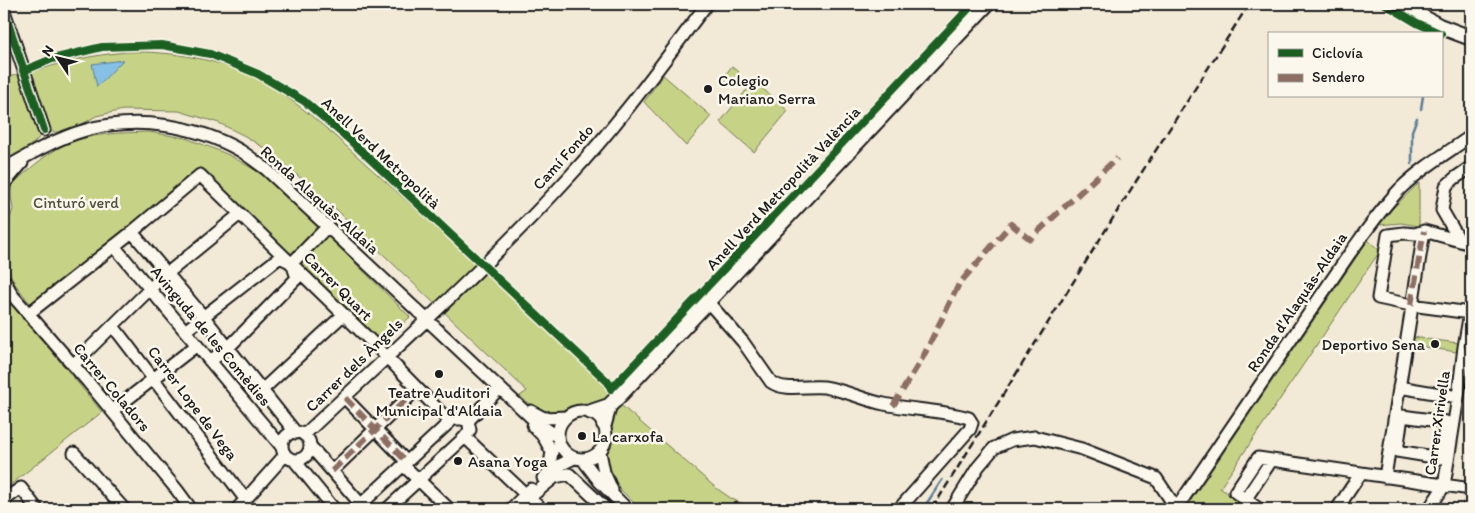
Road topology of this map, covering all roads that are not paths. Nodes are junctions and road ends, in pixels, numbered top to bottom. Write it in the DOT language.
graph roads {
  1 [pos="707,4"];
  2 [pos="987,4"];
  3 [pos="1398,4"];
  4 [pos="4,11"];
  5 [pos="1471,38"];
  6 [pos="44,130"];
  7 [pos="1471,136"];
  8 [pos="59,140"];
  9 [pos="38,150"];
  10 [pos="1471,167"];
  11 [pos="4,169"];
  12 [pos="4,184"];
  13 [pos="240,214"];
  14 [pos="328,226"];
  15 [pos="132,232"];
  16 [pos="1424,232"];
  17 [pos="1466,242"];
  18 [pos="114,246"];
  19 [pos="292,263"];
  20 [pos="166,274"];
  21 [pos="6,284"];
  22 [pos="151,289"];
  23 [pos="708,302"];
  24 [pos="1411,305"];
  25 [pos="1471,309"];
  26 [pos="28,314"];
  27 [pos="343,315"];
  28 [pos="203,316"];
  29 [pos="427,319"];
  30 [pos="113,326"];
  31 [pos="185,331"];
  32 [pos="197,345"];
  33 [pos="1467,346"];
  34 [pos="228,348"];
  35 [pos="386,357"];
  36 [pos="210,361"];
  37 [pos="72,365"];
  38 [pos="154,378"];
  39 [pos="500,388"];
  40 [pos="1399,388"];
  41 [pos="417,389"];
  42 [pos="261,391"];
  43 [pos="1458,397"];
  44 [pos="344,398"];
  45 [pos="516,403"];
  46 [pos="609,406"];
  47 [pos="112,411"];
  48 [pos="591,412"];
  49 [pos="566,417"];
  50 [pos="468,421"];
  51 [pos="450,422"];
  52 [pos="604,424"];
  53 [pos="375,429"];
  54 [pos="300,434"];
  55 [pos="465,437"];
  56 [pos="559,441"];
  57 [pos="310,447"];
  58 [pos="1397,450"];
  59 [pos="600,452"];
  60 [pos="74,453"];
  61 [pos="287,454"];
  62 [pos="579,459"];
  63 [pos="1271,461"];
  64 [pos="405,464"];
  65 [pos="550,464"];
  66 [pos="332,471"];
  67 [pos="604,472"];
  68 [pos="1360,474"];
  69 [pos="1385,477"];
  70 [pos="418,480"];
  71 [pos="1444,486"];
  72 [pos="1471,490"];
  73 [pos="526,494"];
  74 [pos="4,500"];
  75 [pos="246,500"];
  76 [pos="1245,500"];
  77 [pos="1471,501"];
  78 [pos="623,506"];
  79 [pos="189,508"];
  80 [pos="360,508"];
  81 [pos="37,509"];
  82 [pos="124,509"];
  83 [pos="238,509"];
  84 [pos="334,509"];
  85 [pos="387,509"];
  86 [pos="449,509"];
  87 [pos="512,509"];
  88 [pos="541,509"];
  89 [pos="606,509"];
  90 [pos="635,509"];
  91 [pos="899,509"];
  92 [pos="952,509"];
  93 [pos="1176,509"];
  94 [pos="1259,509"];
  95 [pos="1337,509"];
  96 [pos="1429,509"];
  97 [pos="1470,509"];
  1 -- 29 [label="street, Camí Fondo"];
  2 -- 23 [label="main road"];
  3 -- 5 [label="main road"];
  4 -- 6 [label="street"];
  6 -- 8 [label="street"];
  6 -- 9 [label="street"];
  7 -- 93 [label="street, Ronda d'Alaquàs-Aldaia"];
  8 -- 9 [label="street, Ronda Alaquàs-Aldaia"];
  8 -- 14 [label="street, Ronda Alaquàs-Aldaia"];
  9 -- 11 [label="street, Ronda Alaquàs-Aldaia"];
  9 -- 12 [label="street, Ronda Alaquàs-Aldaia"];
  10 -- 17 [label="street"];
  13 -- 15 [label="street, Carrer Quart"];
  13 -- 19 [label="street, Carrer Quart"];
  13 -- 20 [label="street"];
  14 -- 19 [label="street"];
  14 -- 29 [label="street, Ronda Alaquàs-Aldaia"];
  15 -- 18 [label="street"];
  15 -- 20 [label="street, Avinguda de les Comèdies"];
  16 -- 17 [label="street"];
  16 -- 24 [label="street"];
  16 -- 24 [label="street"];
  18 -- 22 [label="street, Avinguda de les Comèdies"];
  18 -- 26 [label="street"];
  19 -- 27 [label="street, Carrer Quart"];
  19 -- 28 [label="street"];
  19 -- 34 [label="street"];
  20 -- 22 [label="street"];
  20 -- 28 [label="street, Avinguda de les Comèdies"];
  21 -- 26 [label="street, Carrer Coladors"];
  22 -- 30 [label="street"];
  22 -- 31 [label="street, Avinguda de les Comèdies"];
  23 -- 46 [label="main road"];
  23 -- 91 [label="street"];
  24 -- 25 [label="street"];
  24 -- 40 [label="street"];
  25 -- 33 [label="street, Carrer Xirivella"];
  26 -- 37 [label="street, Carrer Coladors"];
  27 -- 35 [label="street, Carrer Quart"];
  27 -- 42 [label="street"];
  28 -- 31 [label="street"];
  28 -- 34 [label="street, Avinguda de les Comèdies"];
  29 -- 35 [label="street, Carrer dels Àngels"];
  29 -- 39 [label="street, Ronda Alaquàs-Aldaia"];
  30 -- 37 [label="street"];
  30 -- 38 [label="street, Carrer Lope de Vega"];
  31 -- 32 [label="street, Avinguda de les Comèdies"];
  32 -- 36 [label="street, Avinguda de les Comèdies"];
  32 -- 38 [label="street"];
  33 -- 43 [label="street, Carrer Xirivella"];
  34 -- 36 [label="street"];
  34 -- 42 [label="street, Avinguda de les Comèdies"];
  35 -- 41 [label="street, Carrer Quart"];
  35 -- 44 [label="street, Carrer dels Àngels"];
  36 -- 61 [label="street, Avinguda de les Comèdies"];
  37 -- 47 [label="street, Carrer Coladors"];
  38 -- 47 [label="street"];
  38 -- 75 [label="street, Carrer Lope de Vega"];
  39 -- 45 [label="street, Ronda Alaquàs-Aldaia"];
  39 -- 50 [label="street"];
  40 -- 43 [label="street"];
  40 -- 69 [label="street"];
  41 -- 51 [label="street, Carrer Quart"];
  41 -- 53 [label="street"];
  42 -- 54 [label="street, Avinguda de les Comèdies"];
  43 -- 71 [label="street, Carrer Xirivella"];
  44 -- 53 [label="street"];
  44 -- 54 [label="street, Carrer dels Àngels"];
  45 -- 49 [label="street"];
  45 -- 56 [label="street"];
  45 -- 65 [label="street"];
  46 -- 48 [label="main road"];
  46 -- 52 [label="main road"];
  47 -- 79 [label="street, Carrer Coladors"];
  48 -- 49 [label="street"];
  48 -- 52 [label="street"];
  49 -- 56 [label="street"];
  50 -- 51 [label="street"];
  50 -- 55 [label="street"];
  51 -- 64 [label="street"];
  52 -- 59 [label="street"];
  53 -- 64 [label="street"];
  53 -- 66 [label="street"];
  54 -- 57 [label="street"];
  54 -- 61 [label="street"];
  55 -- 70 [label="street"];
  55 -- 73 [label="street"];
  56 -- 62 [label="street"];
  56 -- 65 [label="street"];
  57 -- 61 [label="street"];
  57 -- 66 [label="street"];
  58 -- 58 [label="street"];
  59 -- 62 [label="street"];
  59 -- 67 [label="street"];
  60 -- 82 [label="street"];
  61 -- 75 [label="street"];
  61 -- 84 [label="street, Avinguda de les Comèdies"];
  62 -- 73 [label="street"];
  62 -- 78 [label="street"];
  63 -- 68 [label="street"];
  63 -- 76 [label="street"];
  63 -- 76 [label="street"];
  64 -- 70 [label="street"];
  64 -- 80 [label="street"];
  65 -- 73 [label="street"];
  66 -- 80 [label="street"];
  67 -- 78 [label="street"];
  67 -- 90 [label="street"];
  68 -- 69 [label="street"];
  68 -- 95 [label="street"];
  69 -- 71 [label="street"];
  70 -- 85 [label="street"];
  70 -- 86 [label="street"];
  71 -- 72 [label="street"];
  71 -- 96 [label="street"];
  73 -- 87 [label="street"];
  73 -- 88 [label="street"];
  73 -- 89 [label="street"];
  74 -- 81 [label="street"];
  75 -- 83 [label="street"];
  76 -- 94 [label="street"];
  77 -- 97 [label="street"];
  92 -- 93 [label="street"];
}
